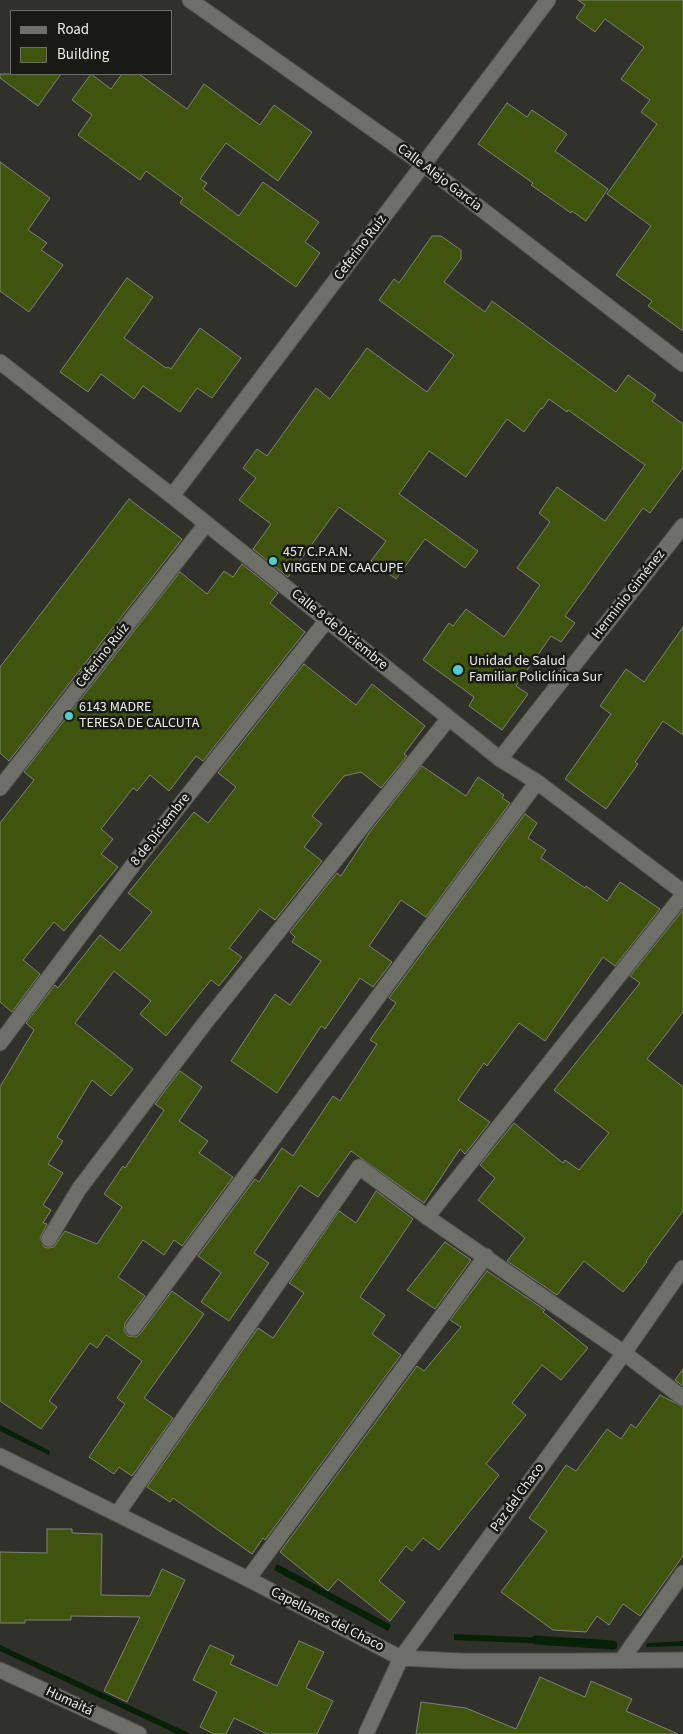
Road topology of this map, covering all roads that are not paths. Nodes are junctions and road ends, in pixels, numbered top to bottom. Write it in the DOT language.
graph roads {
  1 [pos="190,0"];
  2 [pos="548,0"];
  3 [pos="424,165"];
  4 [pos="0,362"];
  5 [pos="683,364"];
  6 [pos="172,496"];
  7 [pos="206,524"];
  8 [pos="683,526"];
  9 [pos="327,620"];
  10 [pos="449,718"];
  11 [pos="500,759"];
  12 [pos="537,782"];
  13 [pos="0,788"];
  14 [pos="683,893"];
  15 [pos="0,1043"];
  16 [pos="427,1217"];
  17 [pos="49,1239"];
  18 [pos="486,1256"];
  19 [pos="683,1268"];
  20 [pos="133,1328"];
  21 [pos="624,1353"];
  22 [pos="683,1398"];
  23 [pos="0,1456"];
  24 [pos="117,1514"];
  25 [pos="683,1573"];
  26 [pos="248,1579"];
  27 [pos="401,1658"];
  28 [pos="683,1660"];
  29 [pos="621,1661"];
  30 [pos="0,1670"];
  31 [pos="139,1734"];
  32 [pos="366,1734"];
  1 -- 3 [label="street, Calle Alejo Garcia"];
  2 -- 3 [label="street, Ceferino Ruíz"];
  3 -- 5 [label="street, Calle Alejo Garcia"];
  3 -- 6 [label="street, Ceferino Ruíz"];
  4 -- 6 [label="street, Calle 8 de Diciembre"];
  6 -- 7 [label="street, Calle 8 de Diciembre"];
  7 -- 9 [label="street, Calle 8 de Diciembre"];
  7 -- 13 [label="street, Ceferino Ruíz"];
  8 -- 11 [label="street, Herminio Giménez"];
  9 -- 10 [label="street, Calle 8 de Diciembre"];
  9 -- 15 [label="street, 8 de Diciembre"];
  10 -- 11 [label="street, Calle 8 de Diciembre"];
  10 -- 17 [label="street"];
  11 -- 12 [label="street, Calle 8 de Diciembre"];
  12 -- 14 [label="street, Calle 8 de Diciembre"];
  12 -- 20 [label="street"];
  14 -- 16 [label="street"];
  16 -- 18 [label="street"];
  16 -- 24 [label="street"];
  18 -- 21 [label="street"];
  18 -- 26 [label="street"];
  19 -- 21 [label="street, Paz del Chaco"];
  21 -- 22 [label="street"];
  21 -- 27 [label="street, Paz del Chaco"];
  23 -- 24 [label="street, Capellanes del Chaco"];
  24 -- 26 [label="street, Capellanes del Chaco"];
  25 -- 29 [label="street"];
  26 -- 27 [label="street, Capellanes del Chaco"];
  27 -- 29 [label="street, Capellanes del Chaco"];
  27 -- 32 [label="street, Paz del Chaco"];
  28 -- 29 [label="street, Capellanes del Chaco"];
  30 -- 31 [label="street, Humaitá"];
}
